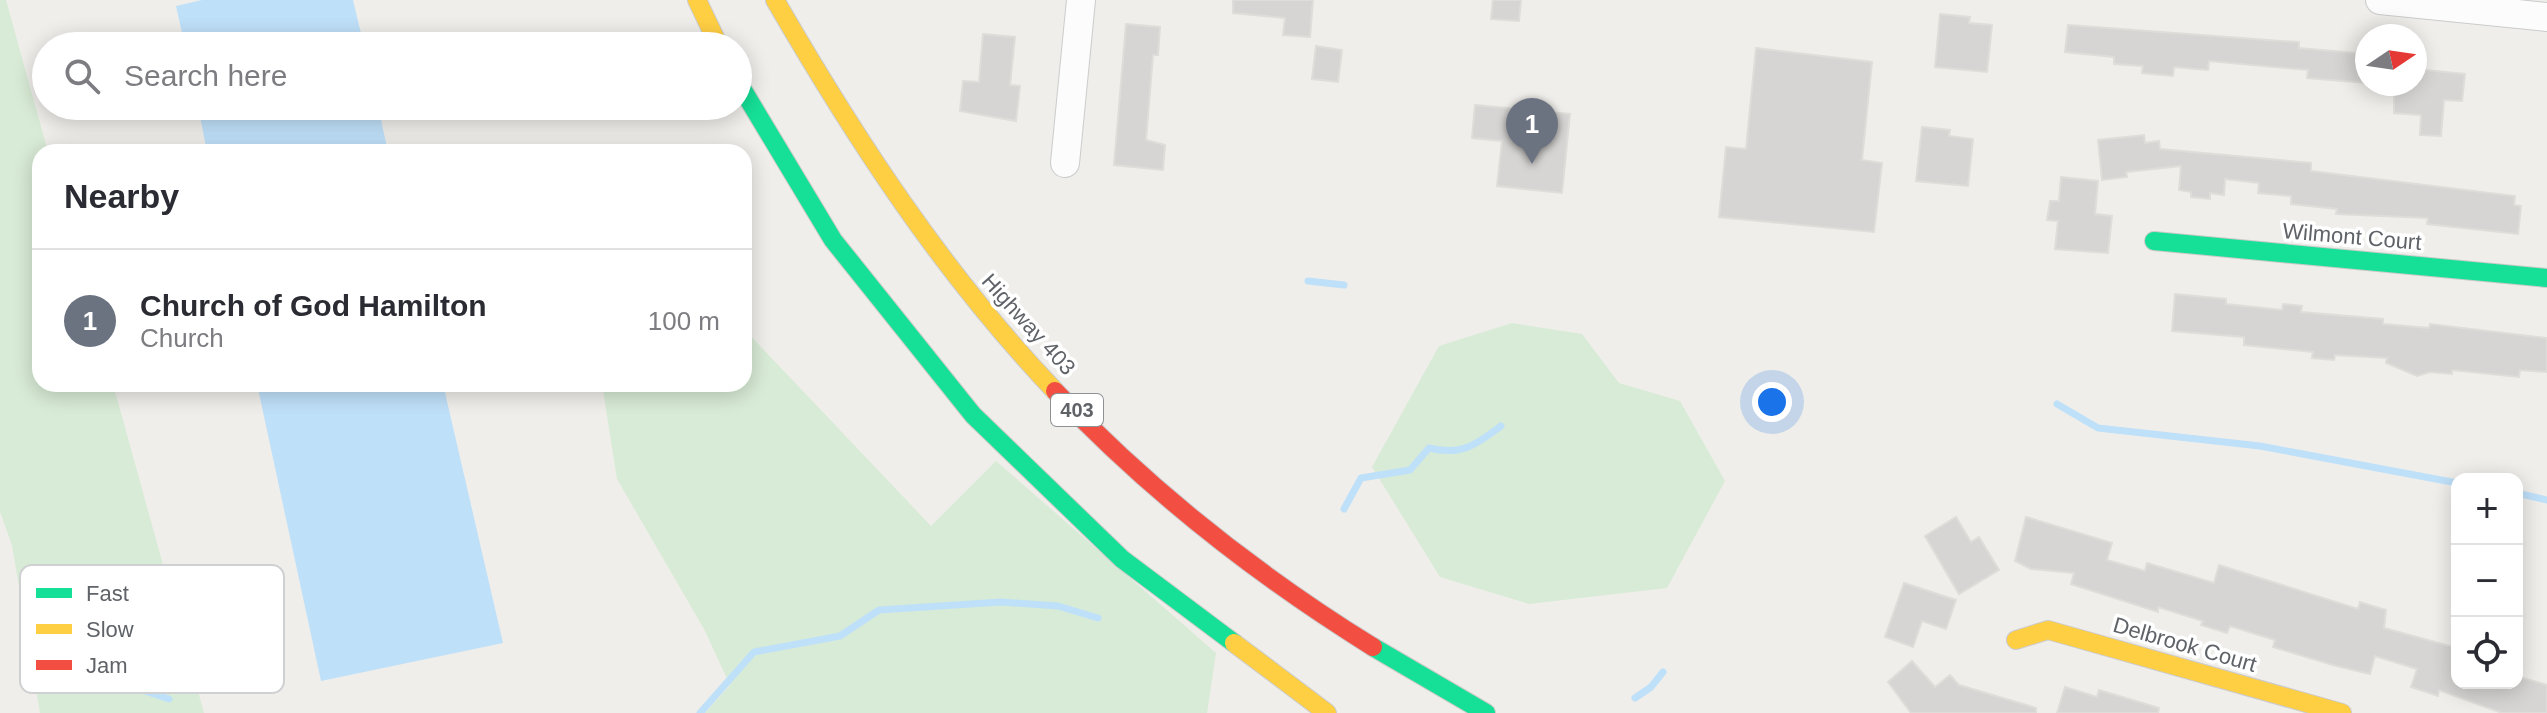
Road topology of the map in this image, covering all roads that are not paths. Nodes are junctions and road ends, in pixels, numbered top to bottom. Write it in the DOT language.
graph roads {
  1 [pos="697,0"];
  2 [pos="775,0"];
  3 [pos="1081,0"];
  4 [pos="2380,0"];
  5 [pos="2547,17"];
  6 [pos="712,32"];
  7 [pos="752,105"];
  8 [pos="1065,163"];
  9 [pos="2154,241"];
  10 [pos="2547,278"];
  11 [pos="2016,640"];
  12 [pos="1327,713"];
  13 [pos="1486,713"];
  14 [pos="2342,713"];
  1 -- 6 [label="main road"];
  2 -- 13 [label="main road, Highway 403 / 403"];
  3 -- 8 [label="street"];
  4 -- 5 [label="street"];
  7 -- 12 [label="main road"];
  9 -- 10 [label="main road, Wilmont Court"];
  11 -- 14 [label="main road, Delbrook Court"];
}
